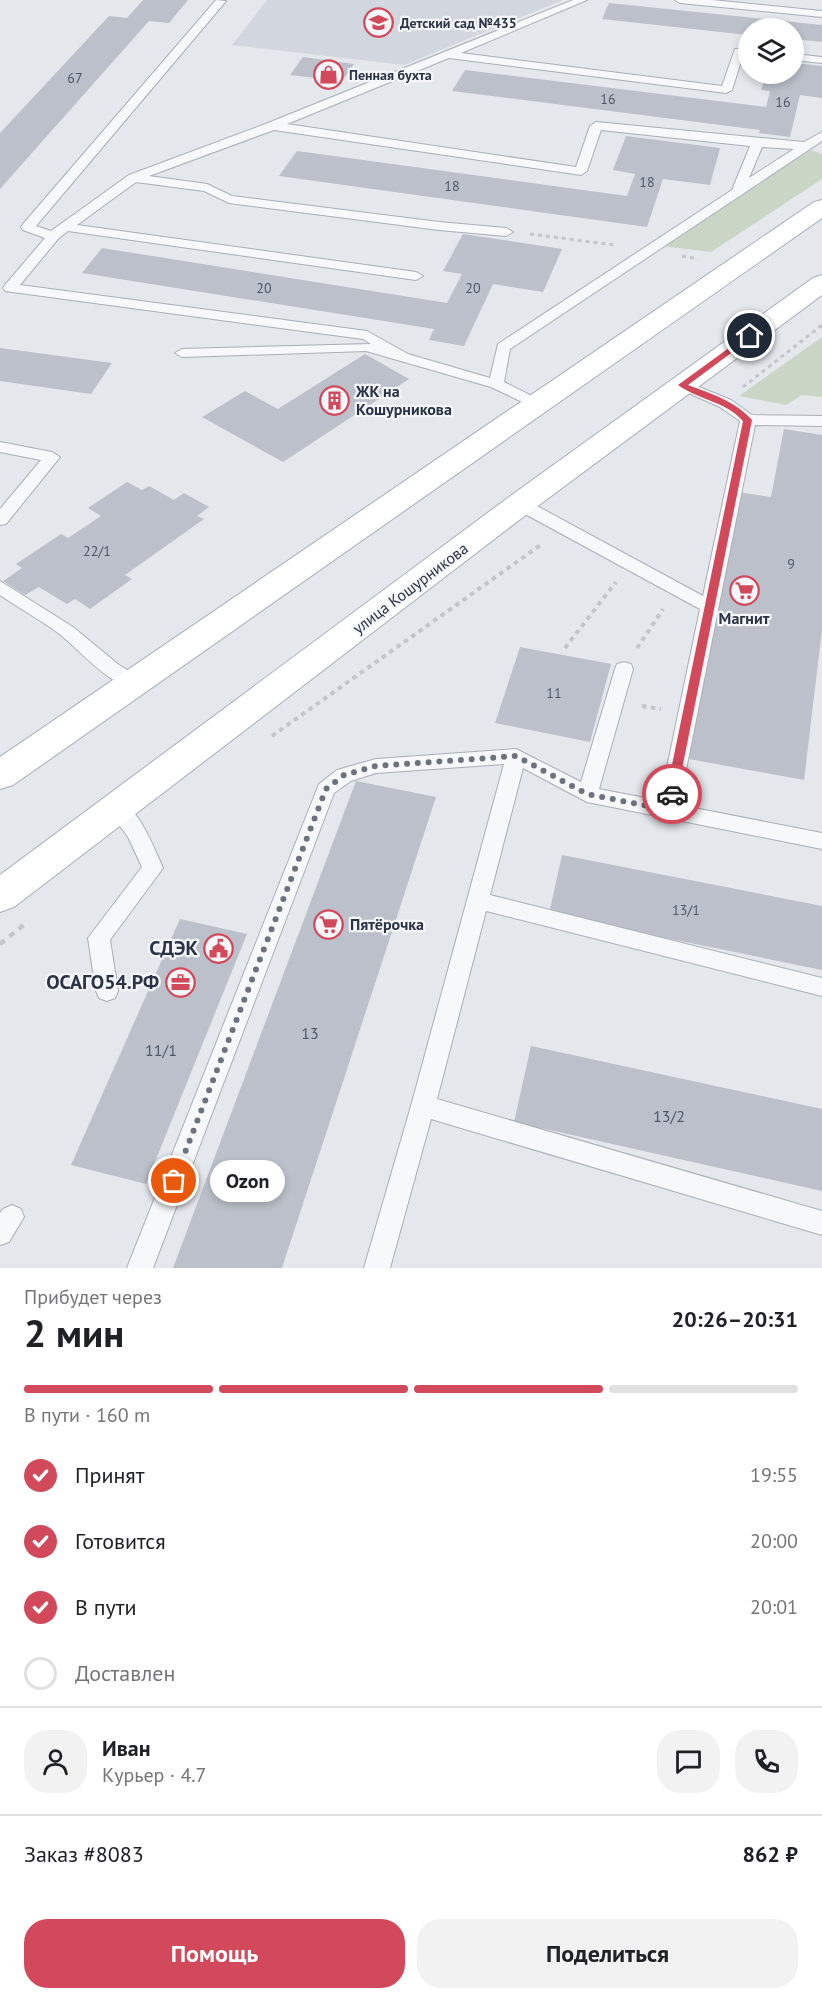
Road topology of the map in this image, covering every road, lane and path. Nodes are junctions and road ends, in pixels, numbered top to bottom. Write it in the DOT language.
graph roads {
  1 [pos="220,0"];
  2 [pos="582,0"];
  3 [pos="680,0"];
  4 [pos="822,14"];
  5 [pos="738,54"];
  6 [pos="450,55"];
  7 [pos="804,58"];
  8 [pos="822,60"];
  9 [pos="272,126"];
  10 [pos="822,136"];
  11 [pos="756,143"];
  12 [pos="807,146"];
  13 [pos="133,178"];
  14 [pos="738,191"];
  15 [pos="822,207"];
  16 [pos="66,227"];
  17 [pos="506,232"];
  18 [pos="53,236"];
  19 [pos="542,236"];
  20 [pos="652,250"];
  21 [pos="416,276"];
  22 [pos="822,283"];
  23 [pos="10,288"];
  24 [pos="0,301"];
  25 [pos="822,326"];
  26 [pos="182,353"];
  27 [pos="403,357"];
  28 [pos="496,384"];
  29 [pos="682,385"];
  30 [pos="724,402"];
  31 [pos="537,404"];
  32 [pos="748,420"];
  33 [pos="822,421"];
  34 [pos="0,447"];
  35 [pos="520,504"];
  36 [pos="0,520"];
  37 [pos="563,530"];
  38 [pos="629,564"];
  39 [pos="0,587"];
  40 [pos="675,590"];
  41 [pos="710,607"];
  42 [pos="565,648"];
  43 [pos="624,669"];
  44 [pos="134,683"];
  45 [pos="614,701"];
  46 [pos="688,714"];
  47 [pos="262,743"];
  48 [pos="516,756"];
  49 [pos="0,775"];
  50 [pos="587,794"];
  51 [pos="117,808"];
  52 [pos="668,810"];
  53 [pos="822,841"];
  54 [pos="0,896"];
  55 [pos="477,900"];
  56 [pos="27,922"];
  57 [pos="0,944"];
  58 [pos="822,987"];
  59 [pos="107,991"];
  60 [pos="423,1106"];
  61 [pos="822,1223"];
  62 [pos="140,1268"];
  63 [pos="377,1268"];
  1 -- 18 [label="lane"];
  2 -- 6 [label="lane"];
  3 -- 4 [label="lane"];
  5 -- 6 [label="lane"];
  6 -- 9 [label="lane"];
  7 -- 8 [label="lane"];
  9 -- 11 [label="lane"];
  9 -- 13 [label="lane"];
  10 -- 12 [label="lane"];
  11 -- 12 [label="lane"];
  11 -- 14 [label="lane"];
  12 -- 14 [label="lane"];
  13 -- 16 [label="lane"];
  13 -- 17 [label="lane"];
  14 -- 20 [label="lane"];
  15 -- 31 [label="main road"];
  16 -- 18 [label="lane"];
  16 -- 21 [label="lane"];
  18 -- 23 [label="lane"];
  19 -- 20 [label="path"];
  20 -- 28 [label="lane"];
  22 -- 29 [label="main road, улица Кошурникова"];
  23 -- 24 [label="lane"];
  23 -- 27 [label="lane"];
  25 -- 30 [label="path"];
  26 -- 27 [label="lane"];
  27 -- 28 [label="lane"];
  28 -- 31 [label="lane"];
  29 -- 30 [label="lane"];
  29 -- 35 [label="main road, улица Кошурникова"];
  30 -- 32 [label="lane"];
  31 -- 44 [label="main road"];
  32 -- 33 [label="lane"];
  32 -- 41 [label="lane"];
  34 -- 36 [label="lane"];
  35 -- 37 [label="lane"];
  35 -- 51 [label="main road, улица Кошурникова"];
  37 -- 38 [label="lane"];
  37 -- 47 [label="path"];
  38 -- 40 [label="lane"];
  38 -- 42 [label="path"];
  39 -- 44 [label="lane"];
  40 -- 41 [label="lane"];
  40 -- 43 [label="path"];
  41 -- 46 [label="lane"];
  43 -- 45 [label="lane"];
  44 -- 49 [label="main road"];
  45 -- 46 [label="path"];
  45 -- 50 [label="lane"];
  46 -- 52 [label="lane"];
  48 -- 50 [label="lane"];
  48 -- 55 [label="lane"];
  48 -- 62 [label="lane"];
  50 -- 52 [label="lane"];
  51 -- 54 [label="main road, улица Кошурникова"];
  51 -- 59 [label="lane"];
  52 -- 53 [label="lane"];
  55 -- 58 [label="lane"];
  55 -- 60 [label="lane"];
  56 -- 57 [label="path"];
  60 -- 61 [label="lane"];
  60 -- 63 [label="lane"];
}
